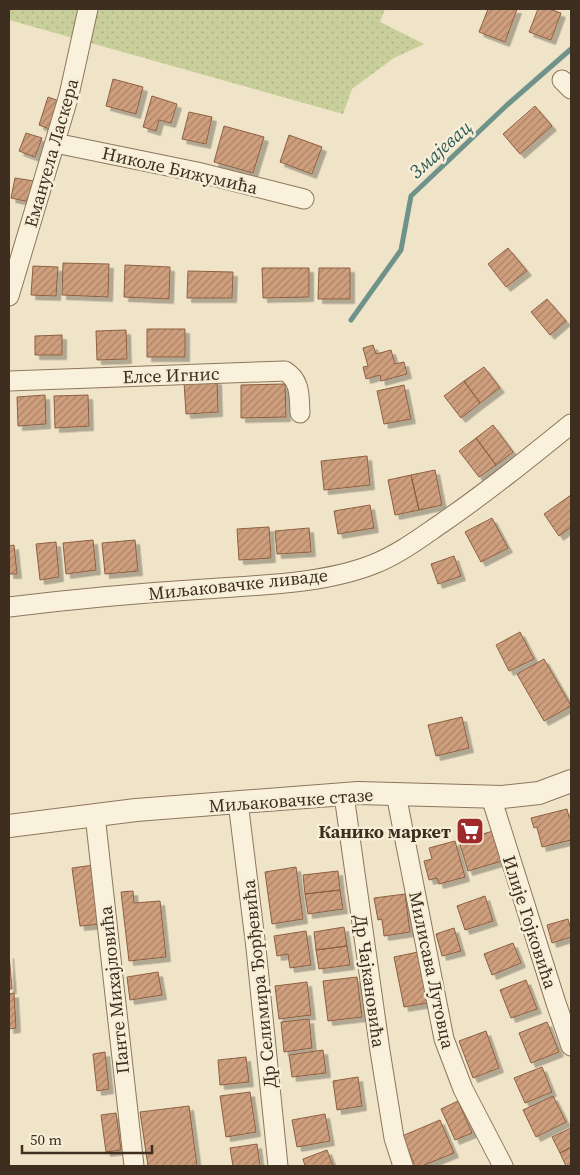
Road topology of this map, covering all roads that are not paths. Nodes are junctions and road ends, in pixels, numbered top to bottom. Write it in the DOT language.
graph roads {
  1 [pos="88,9"];
  2 [pos="55,143"];
  3 [pos="304,198"];
  4 [pos="14,259"];
  5 [pos="9,296"];
  6 [pos="9,381"];
  7 [pos="300,413"];
  8 [pos="571,424"];
  9 [pos="9,607"];
  10 [pos="571,783"];
  11 [pos="396,794"];
  12 [pos="344,795"];
  13 [pos="491,797"];
  14 [pos="238,802"];
  15 [pos="95,815"];
  16 [pos="9,826"];
  17 [pos="571,1046"];
  18 [pos="134,1166"];
  19 [pos="278,1166"];
  20 [pos="403,1166"];
  21 [pos="503,1166"];
  1 -- 2 [label="street, Емануела Ласкера"];
  2 -- 3 [label="street, Николе Бижумића"];
  2 -- 4 [label="street, Емануела Ласкера"];
  4 -- 5 [label="street, Емануела Ласкера"];
  6 -- 7 [label="street, Елсе Игнис"];
  8 -- 9 [label="street, Миљаковачке ливаде"];
  10 -- 13 [label="street, Миљаковачке стазе"];
  11 -- 12 [label="street, Миљаковачке стазе"];
  11 -- 13 [label="street, Миљаковачке стазе"];
  11 -- 21 [label="street, Милисава Лутовца"];
  12 -- 14 [label="street, Миљаковачке стазе"];
  12 -- 20 [label="street, Др Чајкановића"];
  13 -- 17 [label="street, Илије Гојковића"];
  14 -- 15 [label="street, Миљаковачке стазе"];
  14 -- 19 [label="street, Др Селимира Ђорђевића"];
  15 -- 16 [label="street, Миљаковачке стазе"];
  15 -- 18 [label="street, Панте Михајловића"];
}
